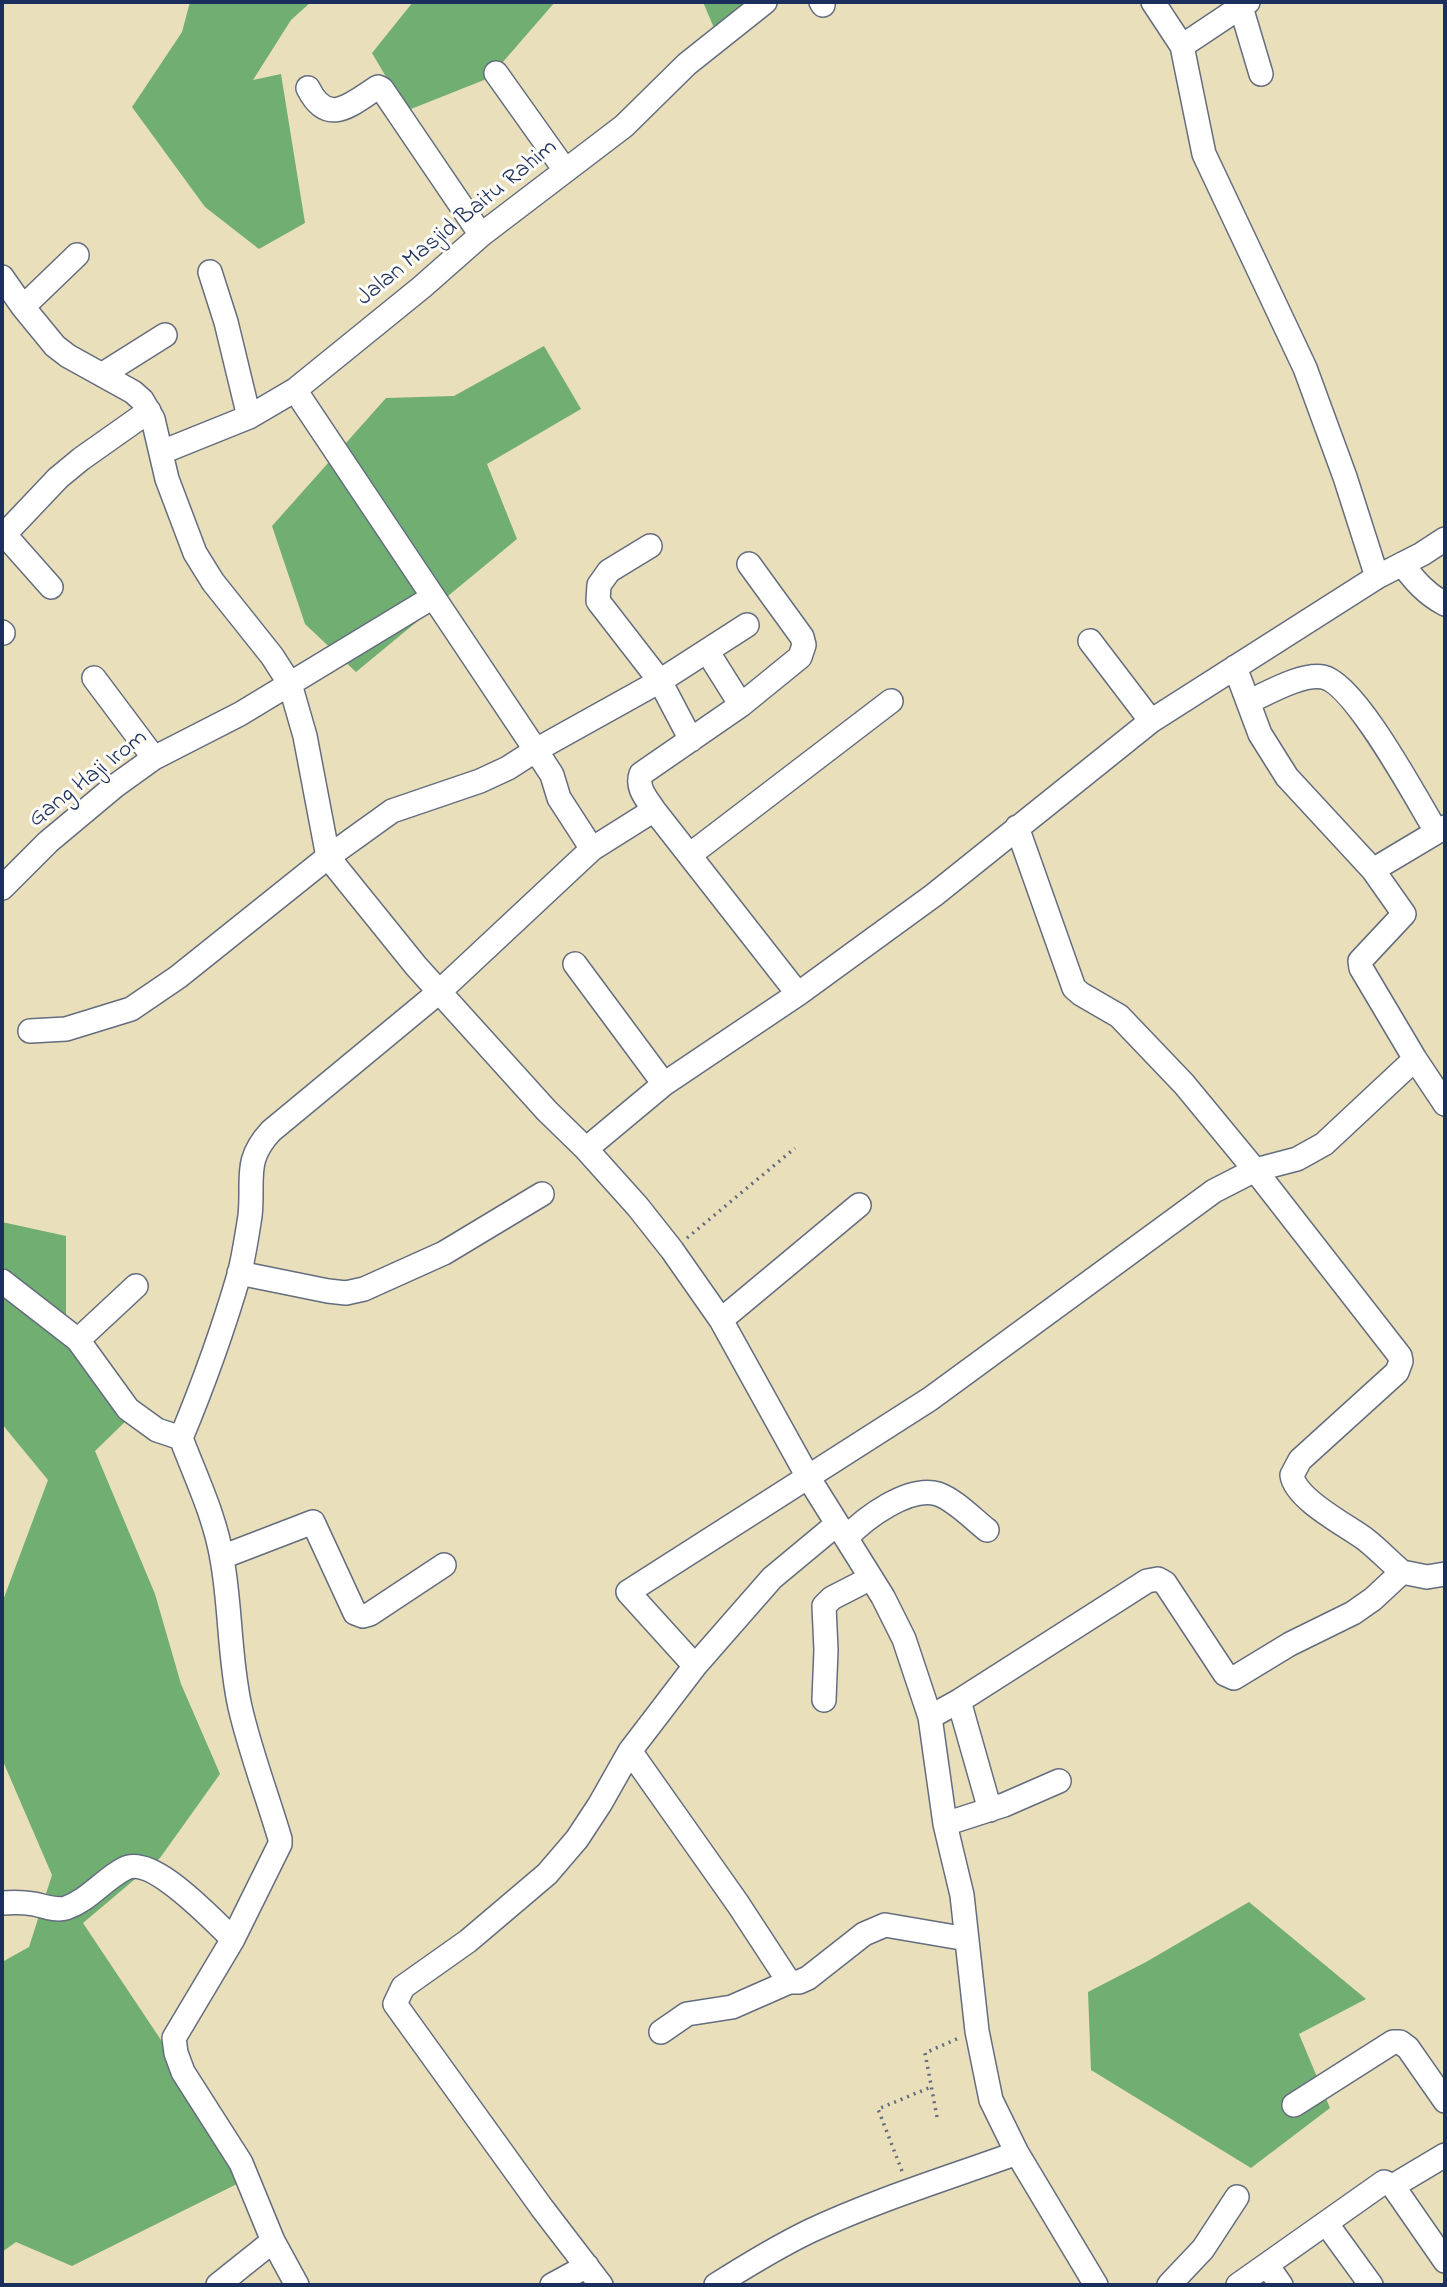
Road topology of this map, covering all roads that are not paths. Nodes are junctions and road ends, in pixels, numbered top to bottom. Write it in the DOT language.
graph roads {
  1 [pos="765,2"];
  2 [pos="1153,2"];
  3 [pos="1245,4"];
  4 [pos="1181,46"];
  5 [pos="496,73"];
  6 [pos="1261,74"];
  7 [pos="308,88"];
  8 [pos="565,170"];
  9 [pos="481,235"];
  10 [pos="77,255"];
  11 [pos="210,272"];
  12 [pos="2,277"];
  13 [pos="23,307"];
  14 [pos="165,335"];
  15 [pos="103,374"];
  16 [pos="295,390"];
  17 [pos="149,411"];
  18 [pos="249,417"];
  19 [pos="162,452"];
  20 [pos="3,536"];
  21 [pos="1445,539"];
  22 [pos="650,546"];
  23 [pos="749,564"];
  24 [pos="1402,564"];
  25 [pos="1377,577"];
  26 [pos="51,587"];
  27 [pos="433,597"];
  28 [pos="1445,604"];
  29 [pos="747,625"];
  30 [pos="1090,641"];
  31 [pos="707,651"];
  32 [pos="1235,667"];
  33 [pos="94,677"];
  34 [pos="660,681"];
  35 [pos="290,684"];
  36 [pos="891,701"];
  37 [pos="1248,702"];
  38 [pos="741,705"];
  39 [pos="1152,721"];
  40 [pos="691,740"];
  41 [pos="536,750"];
  42 [pos="154,758"];
  43 [pos="654,810"];
  44 [pos="1017,827"];
  45 [pos="1441,829"];
  46 [pos="592,849"];
  47 [pos="691,855"];
  48 [pos="328,857"];
  49 [pos="1373,870"];
  50 [pos="2,888"];
  51 [pos="575,964"];
  52 [pos="439,992"];
  53 [pos="798,994"];
  54 [pos="30,1031"];
  55 [pos="1415,1059"];
  56 [pos="664,1083"];
  57 [pos="1445,1104"];
  58 [pos="586,1149"];
  59 [pos="1255,1170"];
  60 [pos="542,1194"];
  61 [pos="859,1205"];
  62 [pos="239,1273"];
  63 [pos="2,1281"];
  64 [pos="136,1286"];
  65 [pos="721,1320"];
  66 [pos="78,1340"];
  67 [pos="181,1438"];
  68 [pos="808,1477"];
  69 [pos="987,1530"];
  70 [pos="841,1531"];
  71 [pos="222,1557"];
  72 [pos="444,1565"];
  73 [pos="1402,1572"];
  74 [pos="1445,1574"];
  75 [pos="871,1578"];
  76 [pos="695,1666"];
  77 [pos="824,1700"];
  78 [pos="960,1701"];
  79 [pos="930,1717"];
  80 [pos="630,1751"];
  81 [pos="1059,1781"];
  82 [pos="990,1810"];
  83 [pos="945,1824"];
  84 [pos="2,1903"];
  85 [pos="233,1938"];
  86 [pos="967,1939"];
  87 [pos="789,1982"];
  88 [pos="661,2032"];
  89 [pos="1445,2101"];
  90 [pos="1294,2105"];
  91 [pos="1017,2153"];
  92 [pos="1445,2155"];
  93 [pos="1393,2186"];
  94 [pos="1237,2197"];
  95 [pos="1326,2223"];
  96 [pos="273,2241"];
  97 [pos="1445,2261"];
  98 [pos="1267,2265"];
  99 [pos="587,2266"];
  100 [pos="218,2285"];
  101 [pos="296,2285"];
  102 [pos="552,2285"];
  103 [pos="601,2285"];
  104 [pos="716,2285"];
  105 [pos="1094,2285"];
  106 [pos="1168,2285"];
  107 [pos="1238,2285"];
  108 [pos="1281,2285"];
  109 [pos="1371,2285"];
  1 -- 8 [label="street, Jalan Masjid Baitu Rahim"];
  2 -- 4 [label="street"];
  3 -- 4 [label="street"];
  3 -- 6 [label="street"];
  4 -- 25 [label="street"];
  5 -- 8 [label="street"];
  7 -- 9 [label="street"];
  8 -- 9 [label="street, Jalan Masjid Baitu Rahim"];
  9 -- 16 [label="street, Jalan Masjid Baitu Rahim"];
  10 -- 13 [label="street"];
  11 -- 18 [label="street"];
  12 -- 13 [label="street"];
  13 -- 15 [label="street"];
  14 -- 15 [label="street"];
  15 -- 17 [label="street"];
  16 -- 18 [label="street, Jalan Masjid Baitu Rahim"];
  16 -- 27 [label="street"];
  17 -- 19 [label="street"];
  17 -- 20 [label="street"];
  18 -- 19 [label="street, Jalan Masjid Baitu Rahim"];
  19 -- 35 [label="street"];
  20 -- 26 [label="street"];
  21 -- 24 [label="street"];
  22 -- 34 [label="street"];
  23 -- 38 [label="street"];
  24 -- 25 [label="street"];
  24 -- 28 [label="street"];
  25 -- 32 [label="street"];
  27 -- 35 [label="street, Gang Haji Irom"];
  27 -- 41 [label="street"];
  29 -- 31 [label="street"];
  30 -- 39 [label="street"];
  31 -- 34 [label="street"];
  31 -- 38 [label="street"];
  32 -- 37 [label="street"];
  32 -- 39 [label="street"];
  33 -- 42 [label="street"];
  34 -- 40 [label="street"];
  34 -- 41 [label="street"];
  35 -- 42 [label="street, Gang Haji Irom"];
  35 -- 48 [label="street"];
  36 -- 47 [label="street"];
  37 -- 45 [label="street"];
  37 -- 49 [label="street"];
  38 -- 40 [label="street"];
  39 -- 44 [label="street"];
  40 -- 43 [label="street"];
  41 -- 46 [label="street"];
  41 -- 48 [label="street"];
  42 -- 50 [label="street, Gang Haji Irom"];
  43 -- 46 [label="street"];
  43 -- 47 [label="street"];
  44 -- 53 [label="street"];
  44 -- 59 [label="street"];
  45 -- 49 [label="street"];
  46 -- 52 [label="street"];
  47 -- 53 [label="street"];
  48 -- 52 [label="street"];
  48 -- 54 [label="street"];
  49 -- 55 [label="street"];
  51 -- 56 [label="street"];
  52 -- 58 [label="street"];
  52 -- 62 [label="street"];
  53 -- 56 [label="street"];
  55 -- 57 [label="street"];
  55 -- 59 [label="street"];
  56 -- 58 [label="street"];
  58 -- 65 [label="street"];
  59 -- 68 [label="street"];
  59 -- 73 [label="street"];
  60 -- 62 [label="street"];
  61 -- 65 [label="street"];
  62 -- 67 [label="street"];
  63 -- 66 [label="street"];
  64 -- 66 [label="street"];
  65 -- 68 [label="street"];
  66 -- 67 [label="street"];
  67 -- 71 [label="street"];
  68 -- 70 [label="street"];
  68 -- 76 [label="street"];
  69 -- 70 [label="street"];
  70 -- 75 [label="street"];
  70 -- 76 [label="street"];
  71 -- 72 [label="street"];
  71 -- 85 [label="street"];
  73 -- 74 [label="street"];
  73 -- 78 [label="street"];
  75 -- 77 [label="street"];
  75 -- 79 [label="street"];
  76 -- 80 [label="street"];
  78 -- 79 [label="street"];
  78 -- 82 [label="street"];
  79 -- 83 [label="street"];
  80 -- 87 [label="street"];
  80 -- 99 [label="street"];
  81 -- 82 [label="street"];
  82 -- 83 [label="street"];
  83 -- 86 [label="street"];
  84 -- 85 [label="street"];
  85 -- 96 [label="street"];
  86 -- 87 [label="street"];
  86 -- 91 [label="street"];
  87 -- 88 [label="street"];
  89 -- 90 [label="street"];
  91 -- 104 [label="street"];
  91 -- 105 [label="street"];
  92 -- 93 [label="street"];
  93 -- 95 [label="street"];
  93 -- 97 [label="street"];
  94 -- 106 [label="street"];
  95 -- 98 [label="street"];
  95 -- 109 [label="street"];
  96 -- 100 [label="street"];
  96 -- 101 [label="street"];
  98 -- 107 [label="street"];
  98 -- 108 [label="street"];
  99 -- 102 [label="street"];
  99 -- 103 [label="street"];
}
